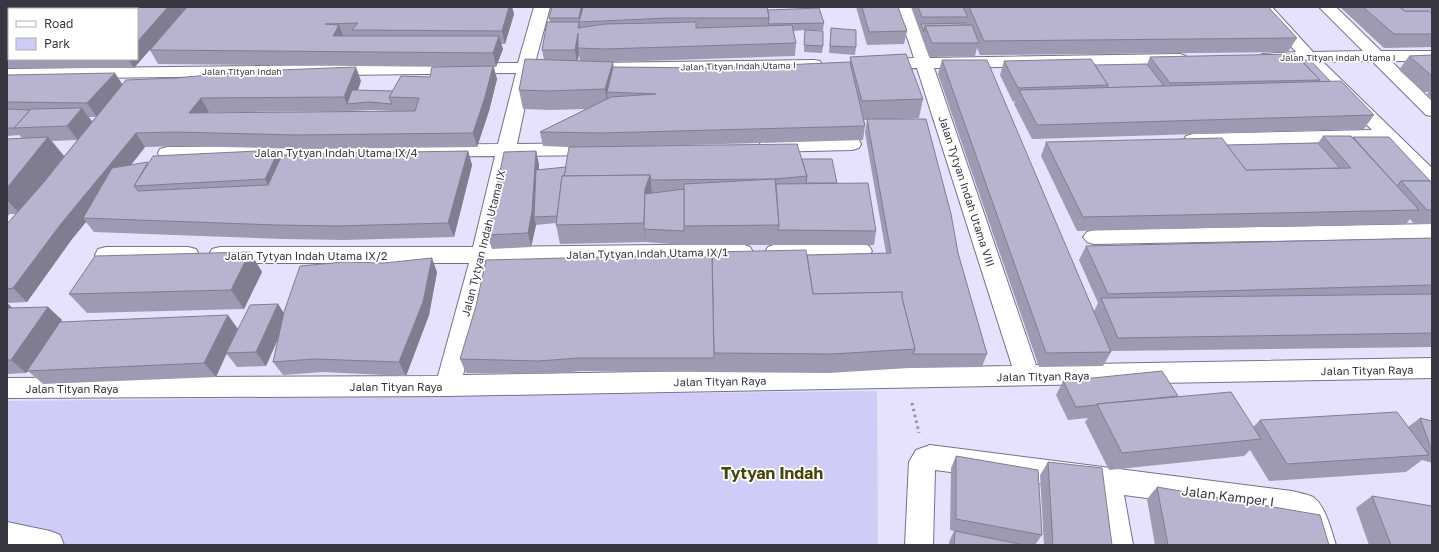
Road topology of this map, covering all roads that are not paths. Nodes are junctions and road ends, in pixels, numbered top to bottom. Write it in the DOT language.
graph roads {
  1 [pos="100,7"];
  2 [pos="542,7"];
  3 [pos="905,7"];
  4 [pos="1264,7"];
  5 [pos="1327,7"];
  6 [pos="62,8"];
  7 [pos="1378,56"];
  8 [pos="1432,56"];
  9 [pos="1309,57"];
  10 [pos="1254,58"];
  11 [pos="1199,59"];
  12 [pos="924,63"];
  13 [pos="828,64"];
  14 [pos="868,64"];
  15 [pos="150,66"];
  16 [pos="525,68"];
  17 [pos="7,74"];
  18 [pos="130,90"];
  19 [pos="1432,111"];
  20 [pos="1388,135"];
  21 [pos="1180,141"];
  22 [pos="852,144"];
  23 [pos="750,146"];
  24 [pos="616,149"];
  25 [pos="506,151"];
  26 [pos="167,153"];
  27 [pos="1432,179"];
  28 [pos="1432,232"];
  29 [pos="1094,237"];
  30 [pos="861,251"];
  31 [pos="106,255"];
  32 [pos="482,255"];
  33 [pos="1432,368"];
  34 [pos="1028,376"];
  35 [pos="448,386"];
  36 [pos="7,388"];
  37 [pos="1108,481"];
  38 [pos="7,536"];
  39 [pos="50,545"];
  40 [pos="919,545"];
  41 [pos="1119,545"];
  42 [pos="1322,545"];
  1 -- 6 [label="street"];
  2 -- 16 [label="street, Jalan Tytyan Indah Utama IX"];
  3 -- 12 [label="street, Jalan Tytyan Indah Utama VIII"];
  4 -- 9 [label="street"];
  5 -- 7 [label="street"];
  7 -- 8 [label="street, Jalan Tityan Indah Utama I"];
  7 -- 9 [label="street, Jalan Tityan Indah Utama I"];
  7 -- 19 [label="street"];
  9 -- 10 [label="street, Jalan Tityan Indah Utama I"];
  9 -- 20 [label="street"];
  11 -- 12 [label="street"];
  12 -- 14 [label="street"];
  12 -- 34 [label="street, Jalan Tytyan Indah Utama VIII"];
  13 -- 16 [label="street, Jalan Tityan Indah Utama I"];
  15 -- 16 [label="street, Jalan Tityan Indah"];
  15 -- 17 [label="street, Jalan Tityan Indah"];
  15 -- 18 [label="street"];
  16 -- 25 [label="street, Jalan Tytyan Indah Utama IX"];
  20 -- 21 [label="street"];
  20 -- 27 [label="street"];
  22 -- 23 [label="street"];
  24 -- 25 [label="street, Jalan Tytyan Indah Utama IX/4"];
  25 -- 26 [label="street, Jalan Tytyan Indah Utama IX/4"];
  25 -- 32 [label="street, Jalan Tytyan Indah Utama IX"];
  28 -- 29 [label="street"];
  30 -- 32 [label="street, Jalan Tytyan Indah Utama IX/1"];
  31 -- 32 [label="street, Jalan Tytyan Indah Utama IX/2"];
  32 -- 35 [label="street, Jalan Tytyan Indah Utama IX"];
  33 -- 34 [label="street, Jalan Tityan Raya"];
  34 -- 35 [label="street, Jalan Tityan Raya"];
  35 -- 36 [label="street, Jalan Tityan Raya"];
  37 -- 40 [label="street"];
  37 -- 41 [label="street"];
  37 -- 42 [label="street, Jalan Kamper I"];
  38 -- 39 [label="street"];
}
